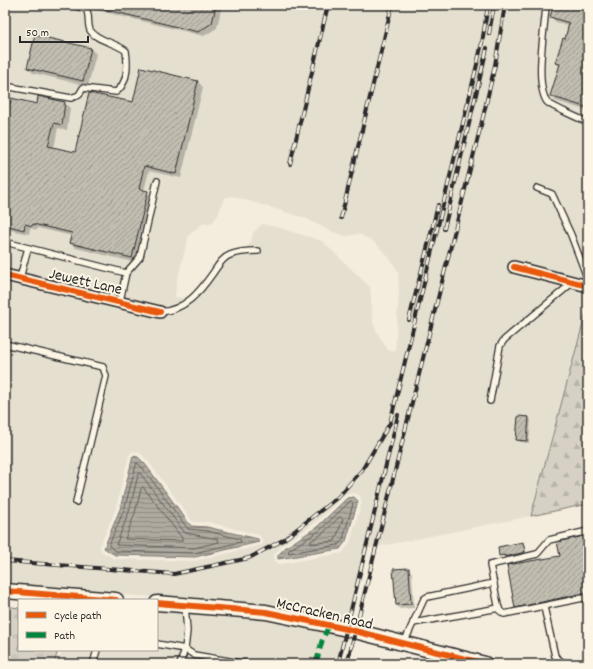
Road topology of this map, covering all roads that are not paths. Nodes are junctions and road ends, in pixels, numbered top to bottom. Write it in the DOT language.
graph roads {
  1 [pos="71,5"];
  2 [pos="546,5"];
  3 [pos="5,86"];
  4 [pos="588,122"];
  5 [pos="157,181"];
  6 [pos="537,188"];
  7 [pos="5,242"];
  8 [pos="28,248"];
  9 [pos="258,251"];
  10 [pos="514,267"];
  11 [pos="126,273"];
  12 [pos="5,275"];
  13 [pos="20,278"];
  14 [pos="588,280"];
  15 [pos="572,282"];
  16 [pos="588,286"];
  17 [pos="120,301"];
  18 [pos="160,312"];
  19 [pos="5,344"];
  20 [pos="490,401"];
  21 [pos="76,502"];
  22 [pos="588,531"];
  23 [pos="494,583"];
  24 [pos="5,591"];
  25 [pos="588,597"];
  26 [pos="90,599"];
  27 [pos="158,603"];
  28 [pos="185,605"];
  29 [pos="544,606"];
  30 [pos="499,608"];
  31 [pos="413,624"];
  32 [pos="158,644"];
  33 [pos="404,644"];
  34 [pos="185,649"];
  35 [pos="98,651"];
  36 [pos="458,661"];
  37 [pos="93,664"];
  38 [pos="180,664"];
  39 [pos="247,664"];
  40 [pos="485,664"];
  41 [pos="570,664"];
  1 -- 3 [label="lane"];
  2 -- 4 [label="lane"];
  5 -- 11 [label="lane"];
  6 -- 14 [label="lane"];
  7 -- 8 [label="lane"];
  8 -- 11 [label="lane"];
  8 -- 13 [label="lane"];
  9 -- 18 [label="lane"];
  10 -- 15 [label="street"];
  11 -- 17 [label="lane"];
  12 -- 13 [label="street, Jewett Lane"];
  13 -- 17 [label="street, Jewett Lane"];
  15 -- 16 [label="street"];
  15 -- 20 [label="lane"];
  17 -- 18 [label="street, Jewett Lane"];
  19 -- 21 [label="lane"];
  22 -- 23 [label="lane"];
  23 -- 30 [label="lane"];
  23 -- 31 [label="lane"];
  24 -- 26 [label="street"];
  25 -- 29 [label="lane"];
  27 -- 28 [label="street, McCracken Road"];
  28 -- 33 [label="street, McCracken Road"];
  28 -- 34 [label="lane"];
  29 -- 30 [label="lane"];
  29 -- 41 [label="lane"];
  30 -- 31 [label="lane"];
  31 -- 33 [label="lane"];
  32 -- 34 [label="lane"];
  33 -- 36 [label="street, McCracken Road"];
  34 -- 38 [label="lane"];
  34 -- 39 [label="lane"];
  35 -- 37 [label="lane"];
  36 -- 40 [label="street, McCracken Road"];
}
